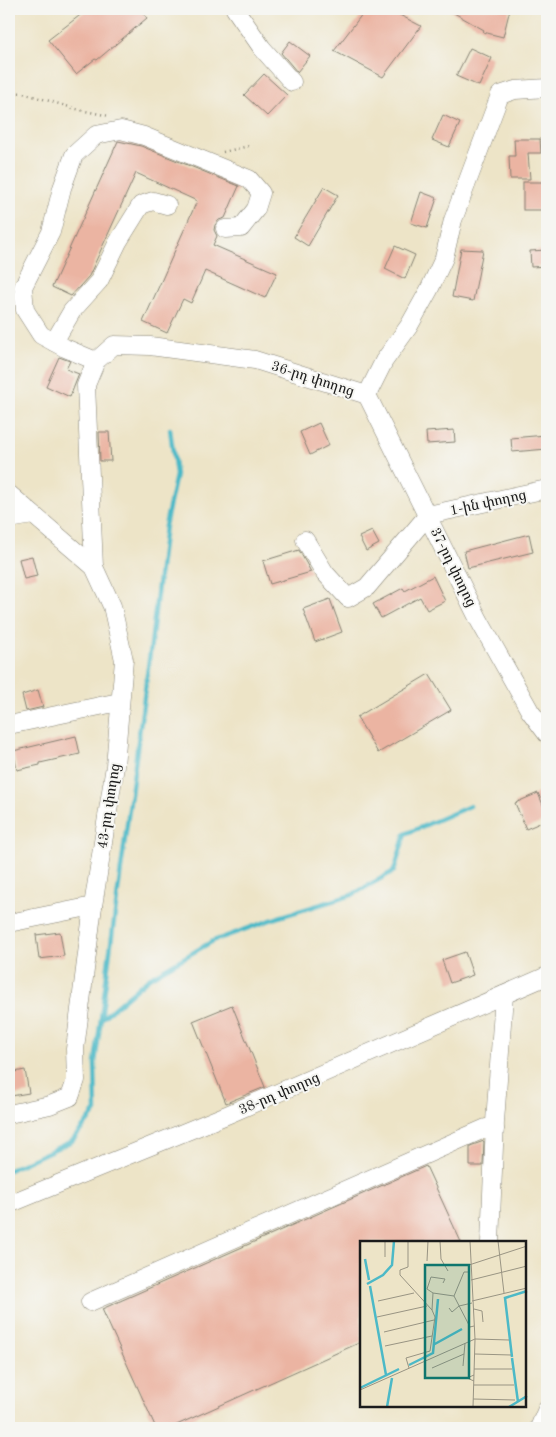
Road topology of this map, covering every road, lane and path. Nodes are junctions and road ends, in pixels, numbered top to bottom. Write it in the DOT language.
graph roads {
  1 [pos="235,9"];
  2 [pos="292,82"];
  3 [pos="547,88"];
  4 [pos="167,205"];
  5 [pos="225,229"];
  6 [pos="54,342"];
  7 [pos="96,361"];
  8 [pos="367,395"];
  9 [pos="547,489"];
  10 [pos="9,494"];
  11 [pos="33,515"];
  12 [pos="428,515"];
  13 [pos="9,519"];
  14 [pos="305,540"];
  15 [pos="94,567"];
  16 [pos="119,702"];
  17 [pos="9,725"];
  18 [pos="547,734"];
  19 [pos="93,906"];
  20 [pos="9,923"];
  21 [pos="547,976"];
  22 [pos="504,995"];
  23 [pos="9,1114"];
  24 [pos="495,1130"];
  25 [pos="9,1204"];
  26 [pos="490,1241"];
  27 [pos="90,1302"];
  28 [pos="547,1409"];
  29 [pos="539,1428"];
  1 -- 2 [label="street"];
  3 -- 8 [label="street, 36-րդ փողոց"];
  4 -- 6 [label="street"];
  5 -- 6 [label="street"];
  6 -- 7 [label="street"];
  7 -- 8 [label="street, 36-րդ փողոց"];
  7 -- 15 [label="street, 36-րդ փողոց"];
  8 -- 12 [label="street, 37-րդ փողոց"];
  9 -- 12 [label="street, 1-ին փողոց"];
  10 -- 11 [label="street, 43-րդ փողոց"];
  11 -- 13 [label="street"];
  11 -- 15 [label="street, 43-րդ փողոց"];
  12 -- 14 [label="street"];
  12 -- 18 [label="street, 37-րդ փողոց"];
  15 -- 16 [label="street, 43-րդ փողոց"];
  16 -- 17 [label="street"];
  16 -- 19 [label="street, 43-րդ փողոց"];
  19 -- 20 [label="street"];
  19 -- 23 [label="street, 43-րդ փողոց"];
  21 -- 22 [label="street, 38-րդ փողոց"];
  22 -- 24 [label="street"];
  22 -- 25 [label="street, 38-րդ փողոց"];
  24 -- 26 [label="street"];
  24 -- 27 [label="street"];
  28 -- 29 [label="street"];
}
